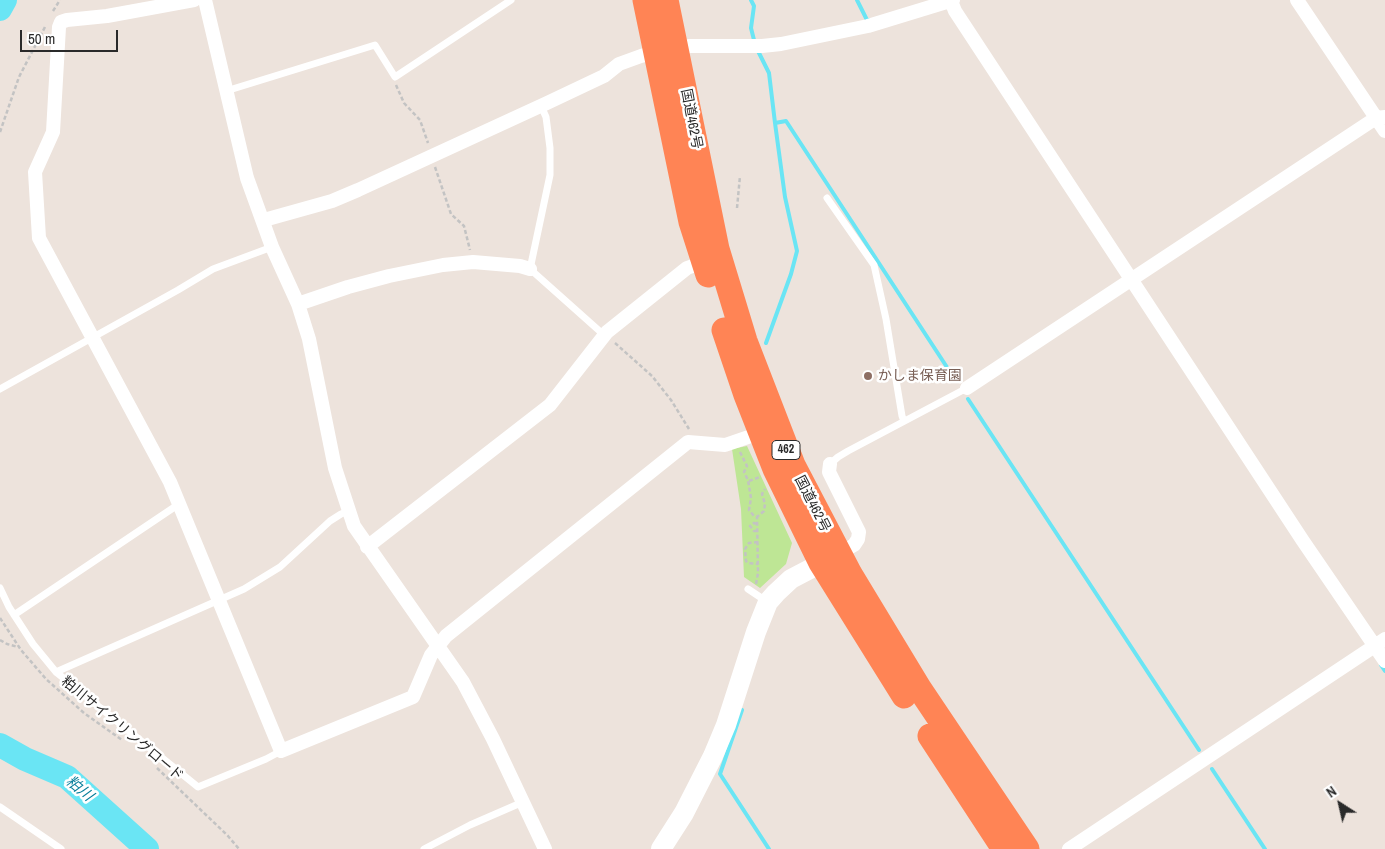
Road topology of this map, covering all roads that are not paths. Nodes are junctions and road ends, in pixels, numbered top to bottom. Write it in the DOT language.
graph roads {
  1 [pos="194,0"];
  2 [pos="205,0"];
  3 [pos="511,0"];
  4 [pos="645,0"];
  5 [pos="666,0"];
  6 [pos="952,0"];
  7 [pos="1297,0"];
  8 [pos="666,50"];
  9 [pos="226,91"];
  10 [pos="541,106"];
  11 [pos="1381,117"];
  12 [pos="1385,131"];
  13 [pos="828,198"];
  14 [pos="264,220"];
  15 [pos="272,247"];
  16 [pos="704,262"];
  17 [pos="530,269"];
  18 [pos="1131,278"];
  19 [pos="298,304"];
  20 [pos="604,336"];
  21 [pos="92,337"];
  22 [pos="0,388"];
  23 [pos="967,388"];
  24 [pos="904,421"];
  25 [pos="753,442"];
  26 [pos="830,464"];
  27 [pos="178,504"];
  28 [pos="349,511"];
  29 [pos="367,547"];
  30 [pos="829,559"];
  31 [pos="0,588"];
  32 [pos="748,589"];
  33 [pos="218,600"];
  34 [pos="768,602"];
  35 [pos="14,615"];
  36 [pos="1380,642"];
  37 [pos="438,646"];
  38 [pos="1385,661"];
  39 [pos="56,672"];
  40 [pos="281,751"];
  41 [pos="524,802"];
  42 [pos="0,808"];
  43 [pos="61,849"];
  44 [pos="424,849"];
  45 [pos="545,849"];
  46 [pos="661,849"];
  47 [pos="1004,849"];
  48 [pos="1027,849"];
  49 [pos="1069,849"];
  1 -- 21 [label="street"];
  2 -- 9 [label="street"];
  3 -- 9 [label="lane"];
  4 -- 8 [label="highway, 国道462号 / 462"];
  5 -- 8 [label="highway, 国道462号 / 462"];
  6 -- 8 [label="street"];
  6 -- 18 [label="street"];
  7 -- 11 [label="street"];
  8 -- 10 [label="street"];
  8 -- 16 [label="highway, 国道462号 / 462"];
  8 -- 30 [label="highway, 国道462号 / 462"];
  9 -- 14 [label="street"];
  10 -- 14 [label="street"];
  10 -- 17 [label="lane"];
  11 -- 12 [label="street"];
  11 -- 18 [label="street"];
  13 -- 24 [label="lane"];
  14 -- 15 [label="street"];
  15 -- 19 [label="street"];
  15 -- 21 [label="lane"];
  16 -- 20 [label="street"];
  16 -- 25 [label="highway, 国道462号 / 462"];
  17 -- 19 [label="street"];
  17 -- 20 [label="lane"];
  18 -- 23 [label="street"];
  18 -- 36 [label="street"];
  19 -- 28 [label="street"];
  20 -- 29 [label="street"];
  21 -- 22 [label="lane"];
  21 -- 27 [label="street"];
  23 -- 24 [label="lane"];
  24 -- 26 [label="lane"];
  25 -- 30 [label="highway, 国道462号 / 462"];
  25 -- 37 [label="street"];
  26 -- 30 [label="street"];
  27 -- 33 [label="street"];
  27 -- 35 [label="lane"];
  28 -- 29 [label="street"];
  28 -- 33 [label="lane"];
  29 -- 37 [label="street"];
  30 -- 34 [label="street"];
  30 -- 47 [label="highway, 国道462号 / 462"];
  30 -- 48 [label="highway, 国道462号 / 462"];
  31 -- 35 [label="lane"];
  32 -- 34 [label="lane"];
  33 -- 39 [label="lane"];
  33 -- 40 [label="street"];
  34 -- 46 [label="street"];
  35 -- 39 [label="lane"];
  36 -- 38 [label="street"];
  36 -- 49 [label="street"];
  37 -- 40 [label="street"];
  37 -- 41 [label="street"];
  39 -- 40 [label="lane"];
  41 -- 44 [label="lane"];
  41 -- 45 [label="street"];
  42 -- 43 [label="lane"];
}
